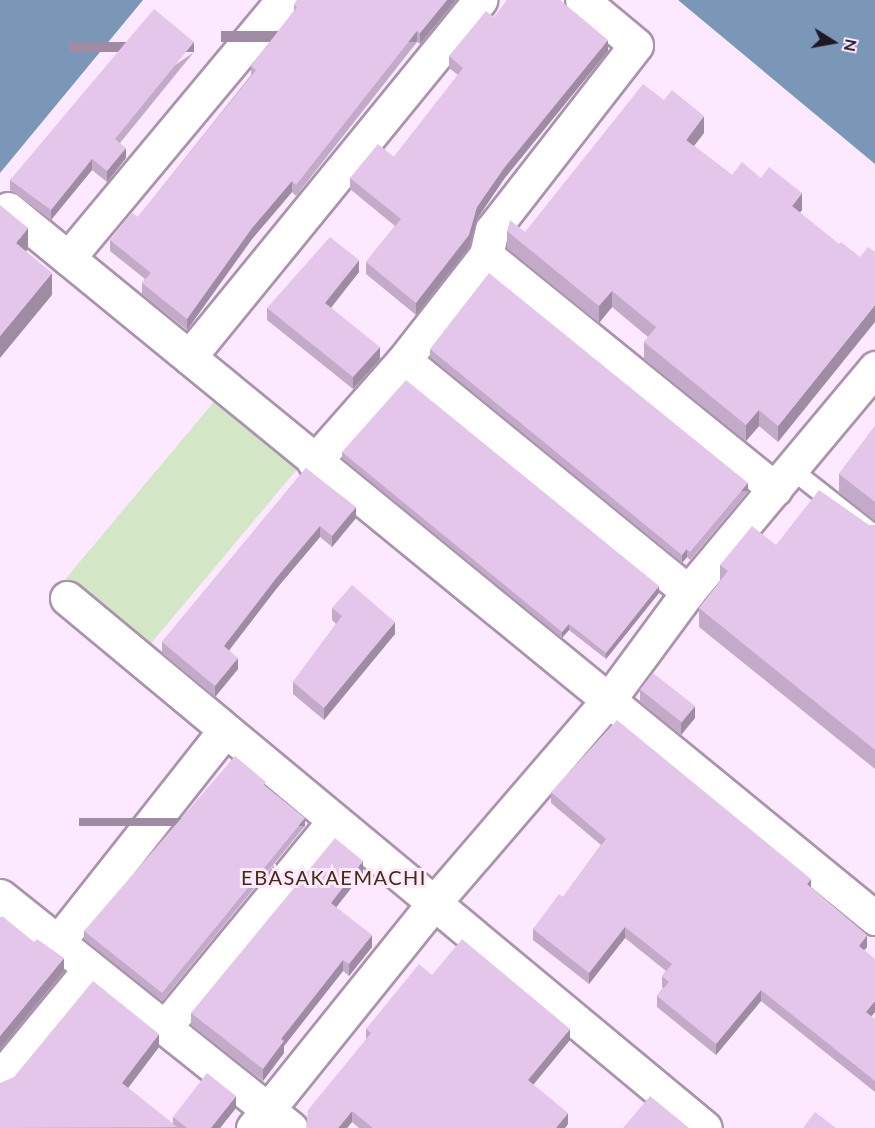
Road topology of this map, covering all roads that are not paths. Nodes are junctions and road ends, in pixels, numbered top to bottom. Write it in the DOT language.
graph roads {
  1 [pos="283,0"];
  2 [pos="480,0"];
  3 [pos="582,0"];
  4 [pos="8,209"];
  5 [pos="486,255"];
  6 [pos="68,258"];
  7 [pos="189,357"];
  8 [pos="404,360"];
  9 [pos="875,368"];
  10 [pos="314,462"];
  11 [pos="783,479"];
  12 [pos="875,536"];
  13 [pos="688,592"];
  14 [pos="67,598"];
  15 [pos="607,702"];
  16 [pos="225,730"];
  17 [pos="334,821"];
  18 [pos="0,896"];
  19 [pos="433,904"];
  20 [pos="875,918"];
  21 [pos="57,943"];
  22 [pos="89,970"];
  23 [pos="165,1027"];
  24 [pos="0,1078"];
  25 [pos="271,1122"];
  26 [pos="705,1128"];
  1 -- 6 [label="street"];
  2 -- 7 [label="street"];
  3 -- 5 [label="street"];
  4 -- 6 [label="street"];
  5 -- 8 [label="street"];
  5 -- 11 [label="street"];
  6 -- 7 [label="street"];
  7 -- 10 [label="street"];
  8 -- 10 [label="street"];
  8 -- 13 [label="street"];
  9 -- 11 [label="street"];
  10 -- 15 [label="street"];
  11 -- 12 [label="lane"];
  11 -- 13 [label="street"];
  13 -- 15 [label="street"];
  14 -- 16 [label="street"];
  15 -- 19 [label="street"];
  15 -- 20 [label="street"];
  16 -- 17 [label="street"];
  16 -- 21 [label="street"];
  17 -- 19 [label="street"];
  17 -- 23 [label="street"];
  18 -- 21 [label="street"];
  19 -- 25 [label="street"];
  19 -- 26 [label="street"];
  21 -- 22 [label="street"];
  22 -- 23 [label="street"];
  22 -- 24 [label="street"];
  23 -- 25 [label="street"];
}
